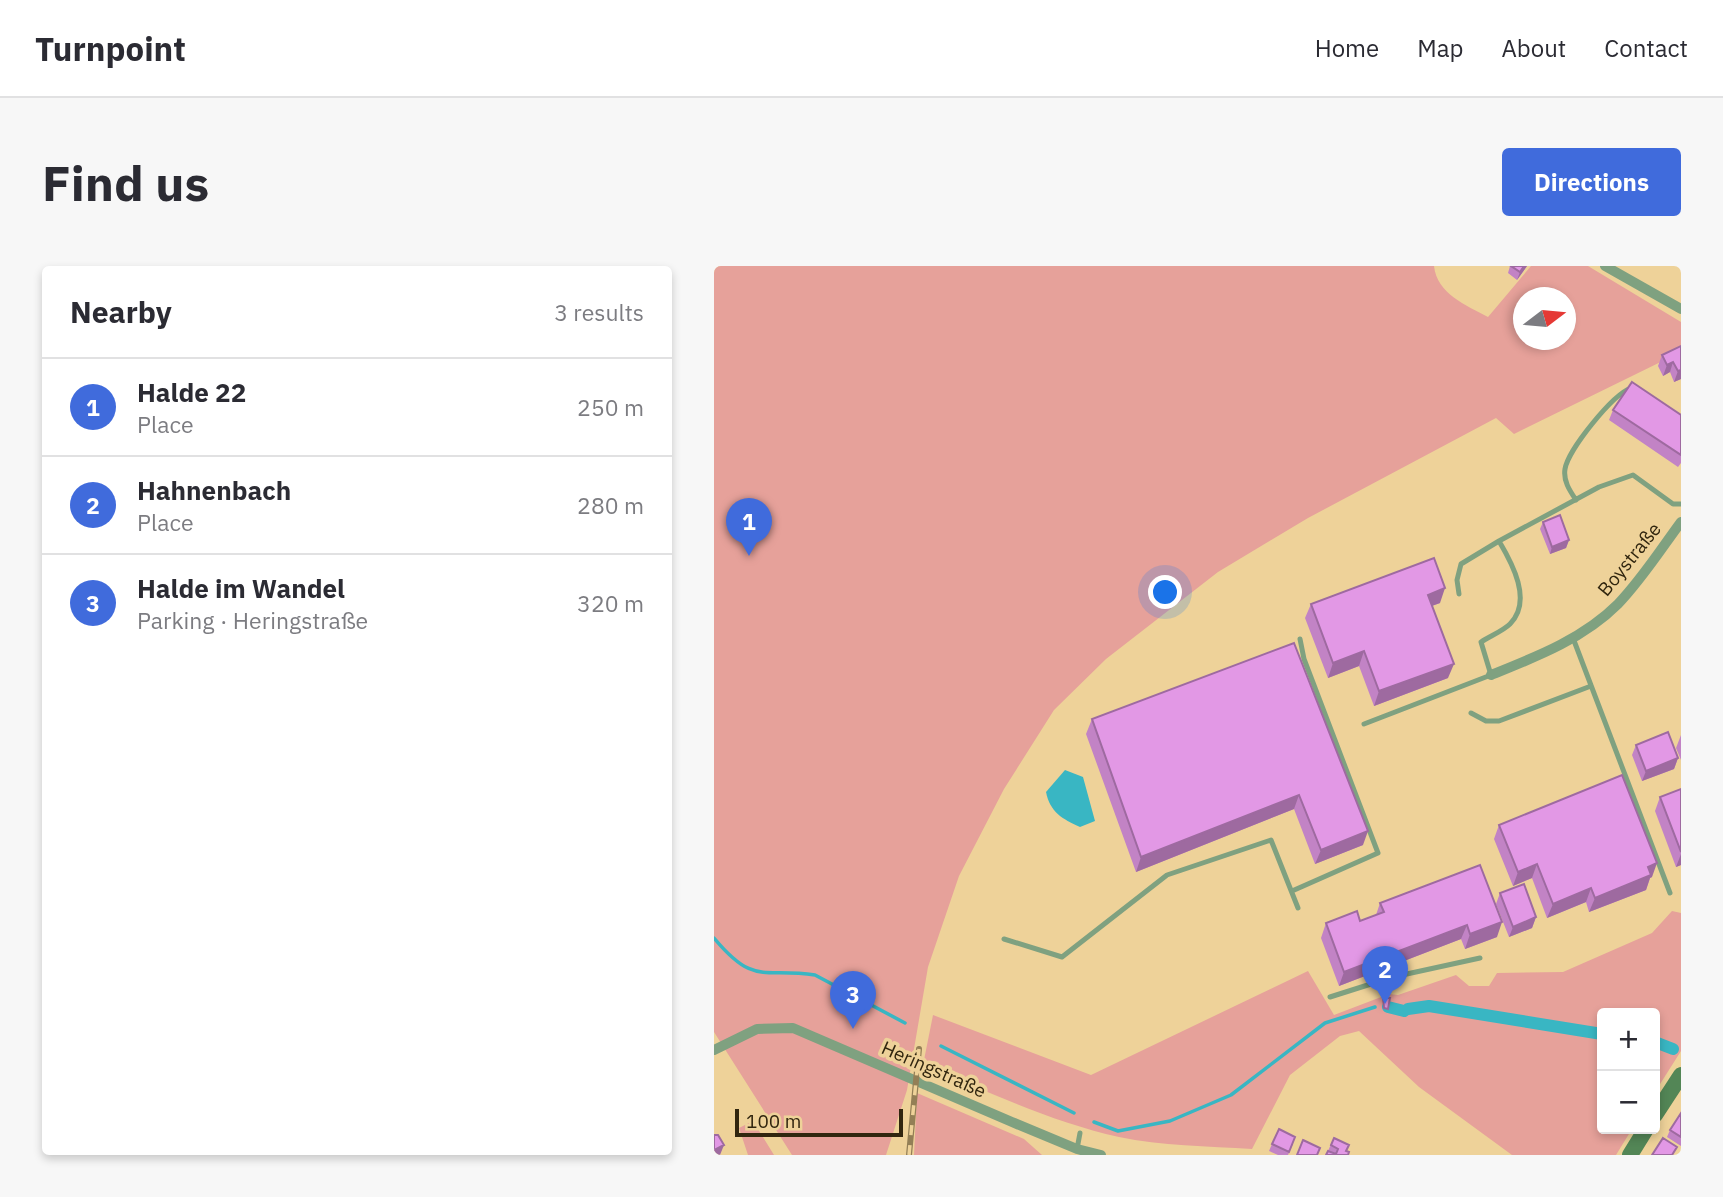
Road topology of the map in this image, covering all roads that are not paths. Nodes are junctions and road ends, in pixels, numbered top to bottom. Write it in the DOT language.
graph roads {
  1 [pos="1605,266"];
  2 [pos="1681,309"];
  3 [pos="1641,389"];
  4 [pos="1576,500"];
  5 [pos="1681,504"];
  6 [pos="1681,522"];
  7 [pos="1499,541"];
  8 [pos="1459,594"];
  9 [pos="1573,638"];
  10 [pos="1300,639"];
  11 [pos="1491,675"];
  12 [pos="1591,686"];
  13 [pos="1471,713"];
  14 [pos="1364,724"];
  15 [pos="1625,774"];
  16 [pos="1612,780"];
  17 [pos="1292,891"];
  18 [pos="1670,893"];
  19 [pos="1298,908"];
  20 [pos="1004,939"];
  21 [pos="1480,958"];
  22 [pos="1330,997"];
  23 [pos="714,1050"];
  24 [pos="1681,1075"];
  25 [pos="1660,1107"];
  26 [pos="1080,1133"];
  27 [pos="1643,1134"];
  28 [pos="1076,1152"];
  29 [pos="1101,1155"];
  30 [pos="1630,1155"];
  1 -- 2 [label="street"];
  3 -- 4 [label="lane"];
  4 -- 5 [label="lane"];
  4 -- 7 [label="lane"];
  6 -- 9 [label="street, Boystraße"];
  7 -- 8 [label="lane"];
  7 -- 11 [label="lane"];
  9 -- 11 [label="street, Boystraße"];
  9 -- 12 [label="lane"];
  10 -- 17 [label="lane"];
  11 -- 14 [label="lane"];
  12 -- 13 [label="lane"];
  12 -- 15 [label="lane"];
  15 -- 16 [label="lane"];
  15 -- 18 [label="lane"];
  17 -- 19 [label="lane"];
  17 -- 20 [label="lane"];
  21 -- 22 [label="lane"];
  23 -- 28 [label="street, Heringstraße"];
  24 -- 25 [label="street"];
  26 -- 28 [label="lane"];
  27 -- 30 [label="street"];
  28 -- 29 [label="street, Heringstraße"];
}
